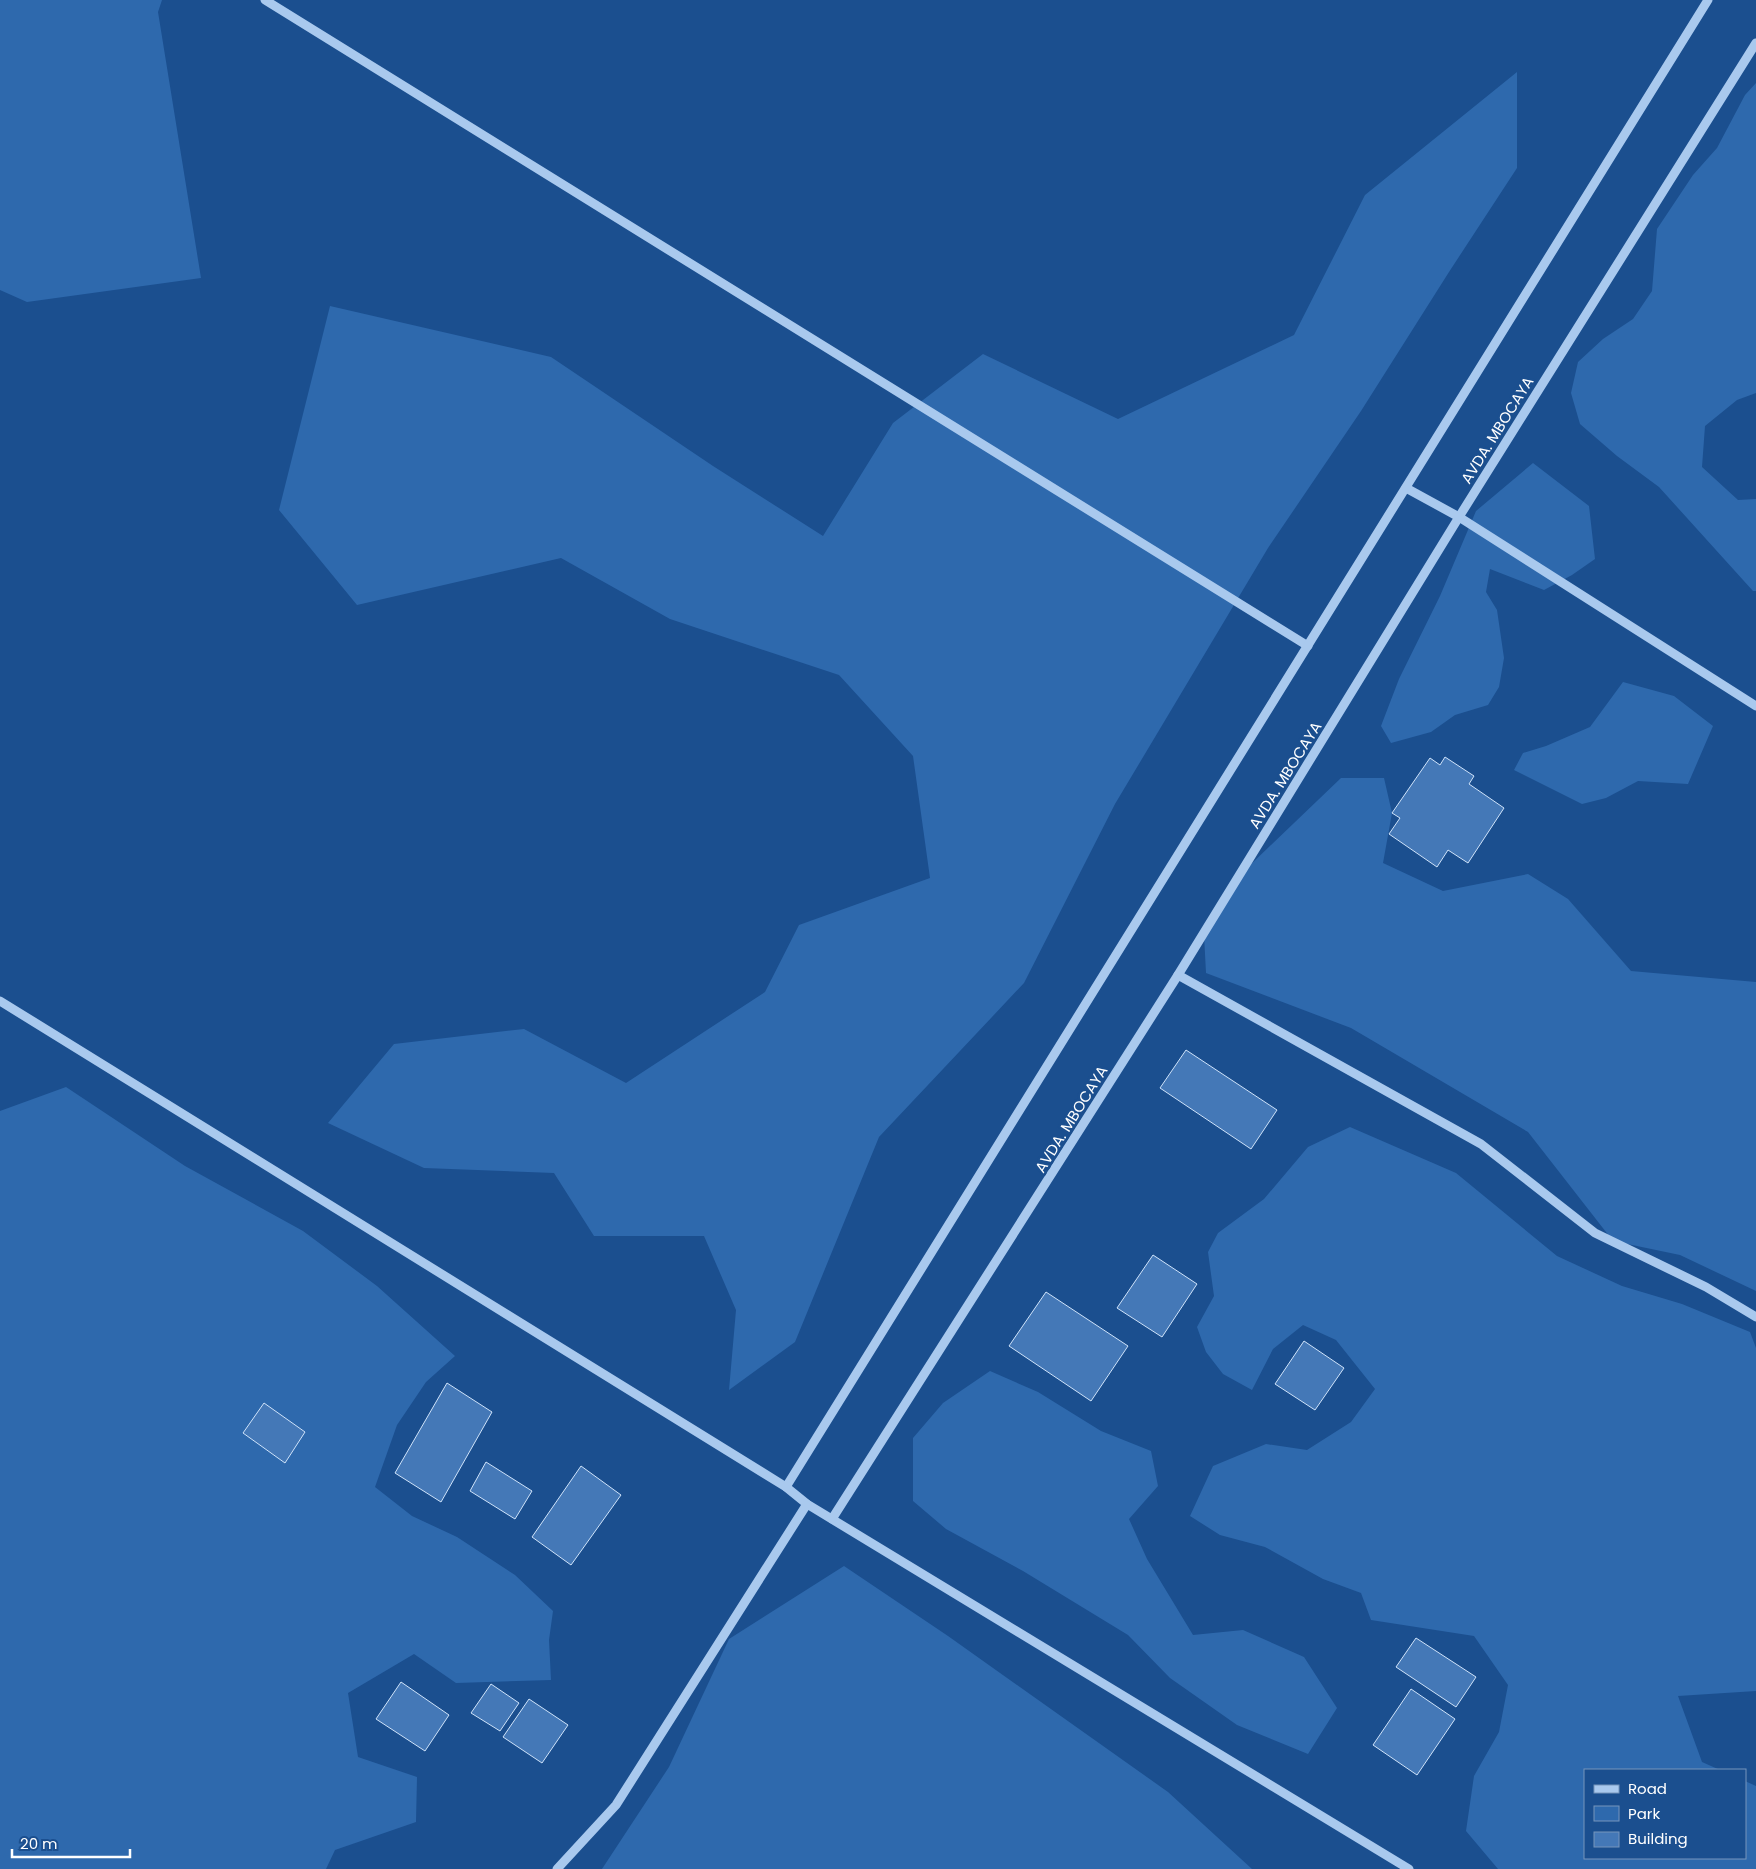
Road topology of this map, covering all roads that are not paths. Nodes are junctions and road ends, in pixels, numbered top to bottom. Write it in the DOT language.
graph roads {
  1 [pos="265,0"];
  2 [pos="1708,0"];
  3 [pos="1756,43"];
  4 [pos="1406,488"];
  5 [pos="1459,517"];
  6 [pos="1308,646"];
  7 [pos="1756,706"];
  8 [pos="1178,975"];
  9 [pos="0,1001"];
  10 [pos="1756,1317"];
  11 [pos="786,1487"];
  12 [pos="807,1504"];
  13 [pos="832,1519"];
  14 [pos="557,1869"];
  15 [pos="1409,1869"];
  1 -- 6 [label="street"];
  2 -- 4 [label="street"];
  3 -- 5 [label="street, AVDA. MBOCAYA"];
  4 -- 5 [label="street"];
  4 -- 6 [label="street"];
  5 -- 7 [label="street"];
  5 -- 8 [label="street, AVDA. MBOCAYA"];
  6 -- 11 [label="street"];
  8 -- 10 [label="street"];
  8 -- 13 [label="street, AVDA. MBOCAYA"];
  9 -- 11 [label="street"];
  11 -- 12 [label="street"];
  12 -- 13 [label="street"];
  12 -- 14 [label="street"];
  13 -- 15 [label="street"];
}
